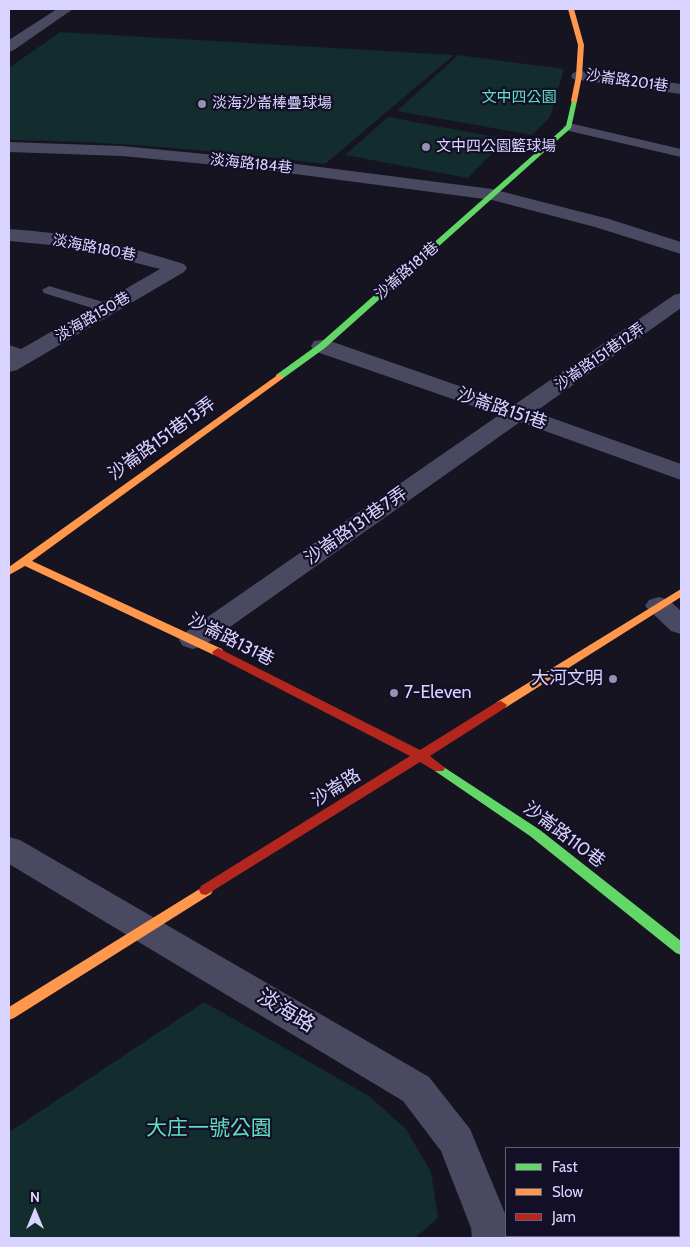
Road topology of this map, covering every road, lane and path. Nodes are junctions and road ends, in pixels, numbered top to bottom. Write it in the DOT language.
graph roads {
  1 [pos="66,9"];
  2 [pos="571,9"];
  3 [pos="18,21"];
  4 [pos="47,22"];
  5 [pos="9,47"];
  6 [pos="579,76"];
  7 [pos="681,89"];
  8 [pos="569,127"];
  9 [pos="9,147"];
  10 [pos="681,153"];
  11 [pos="492,195"];
  12 [pos="9,235"];
  13 [pos="681,248"];
  14 [pos="177,268"];
  15 [pos="49,290"];
  16 [pos="681,299"];
  17 [pos="108,308"];
  18 [pos="322,346"];
  19 [pos="18,353"];
  20 [pos="9,365"];
  21 [pos="519,414"];
  22 [pos="681,473"];
  23 [pos="24,561"];
  24 [pos="9,572"];
  25 [pos="681,592"];
  26 [pos="659,606"];
  27 [pos="681,625"];
  28 [pos="193,640"];
  29 [pos="421,756"];
  30 [pos="9,849"];
  31 [pos="146,928"];
  32 [pos="681,948"];
  33 [pos="9,1014"];
  34 [pos="487,1235"];
  1 -- 4 [label="street"];
  2 -- 6 [label="street, 沙崙路201巷"];
  3 -- 4 [label="street"];
  4 -- 5 [label="street"];
  6 -- 7 [label="street, 沙崙路201巷"];
  6 -- 8 [label="street"];
  8 -- 10 [label="lane"];
  8 -- 11 [label="street, 沙崙路181巷"];
  9 -- 11 [label="street, 淡海路184巷"];
  11 -- 13 [label="street"];
  11 -- 18 [label="street, 沙崙路181巷"];
  12 -- 14 [label="street, 淡海路180巷"];
  14 -- 17 [label="street, 淡海路150巷"];
  15 -- 17 [label="lane"];
  16 -- 21 [label="street, 沙崙路151巷12弄"];
  17 -- 19 [label="street, 淡海路150巷"];
  18 -- 21 [label="street, 沙崙路151巷"];
  18 -- 23 [label="street, 沙崙路151巷13弄"];
  19 -- 20 [label="street, 淡海路150巷"];
  21 -- 22 [label="street, 沙崙路151巷"];
  21 -- 28 [label="street, 沙崙路131巷7弄"];
  23 -- 24 [label="street, 沙崙路151巷13弄"];
  23 -- 28 [label="street, 沙崙路131巷"];
  25 -- 26 [label="street, 沙崙路"];
  26 -- 27 [label="street"];
  26 -- 29 [label="street, 沙崙路"];
  28 -- 29 [label="street, 沙崙路131巷"];
  29 -- 31 [label="street, 沙崙路"];
  29 -- 32 [label="street, 沙崙路110巷"];
  30 -- 31 [label="street, 淡海路"];
  31 -- 33 [label="street, 沙崙路"];
  31 -- 34 [label="street, 淡海路"];
}
